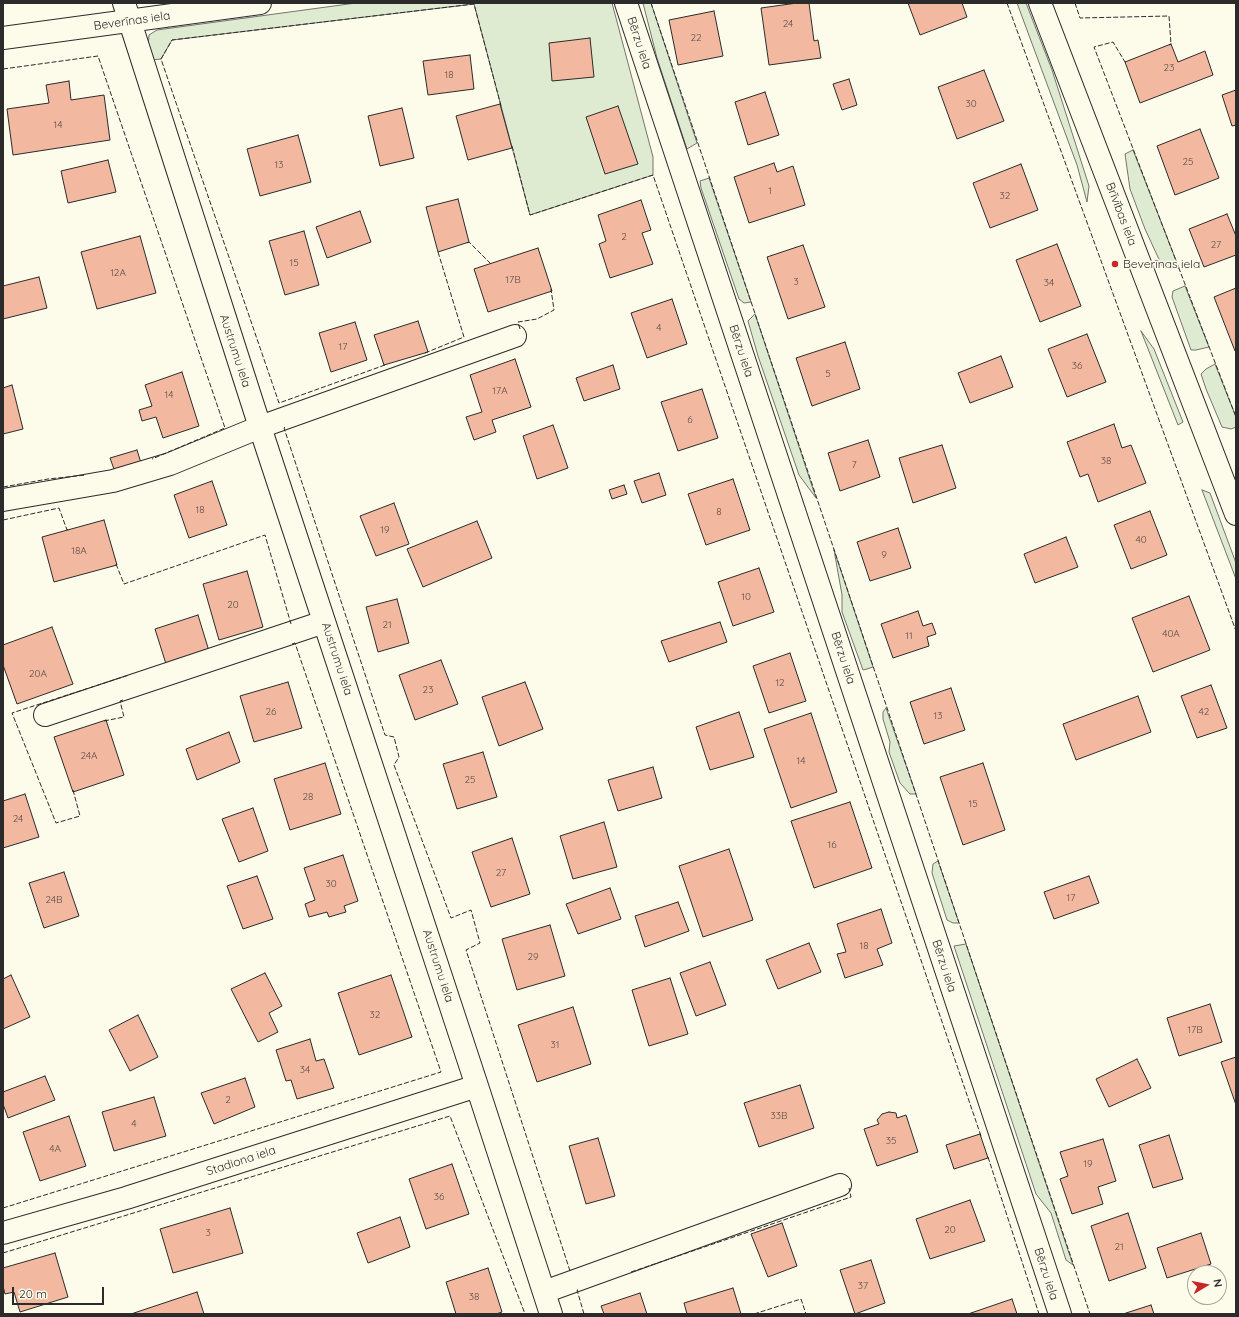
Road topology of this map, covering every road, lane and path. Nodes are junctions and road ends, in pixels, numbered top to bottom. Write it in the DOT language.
graph roads {
  1 [pos="260,3"];
  2 [pos="626,3"];
  3 [pos="1040,3"];
  4 [pos="126,12"];
  5 [pos="3,38"];
  6 [pos="515,336"];
  7 [pos="260,427"];
  8 [pos="3,500"];
  9 [pos="1236,514"];
  10 [pos="324,622"];
  11 [pos="45,715"];
  12 [pos="477,1086"];
  13 [pos="840,1186"];
  14 [pos="3,1233"];
  15 [pos="544,1292"];
  16 [pos="551,1314"];
  17 [pos="1060,1314"];
  1 -- 4 [label="street, Beverīnas iela"];
  2 -- 17 [label="street, Bērzu iela"];
  3 -- 9 [label="street, Brīvības iela"];
  4 -- 5 [label="street, Beverīnas iela"];
  4 -- 7 [label="street, Austrumu iela"];
  6 -- 7 [label="street"];
  7 -- 8 [label="street"];
  7 -- 10 [label="street, Austrumu iela"];
  10 -- 11 [label="street"];
  10 -- 12 [label="street, Austrumu iela"];
  12 -- 14 [label="street, Stadiona iela"];
  12 -- 15 [label="street, Austrumu iela"];
  13 -- 15 [label="street"];
  15 -- 16 [label="street, Austrumu iela"];
}
